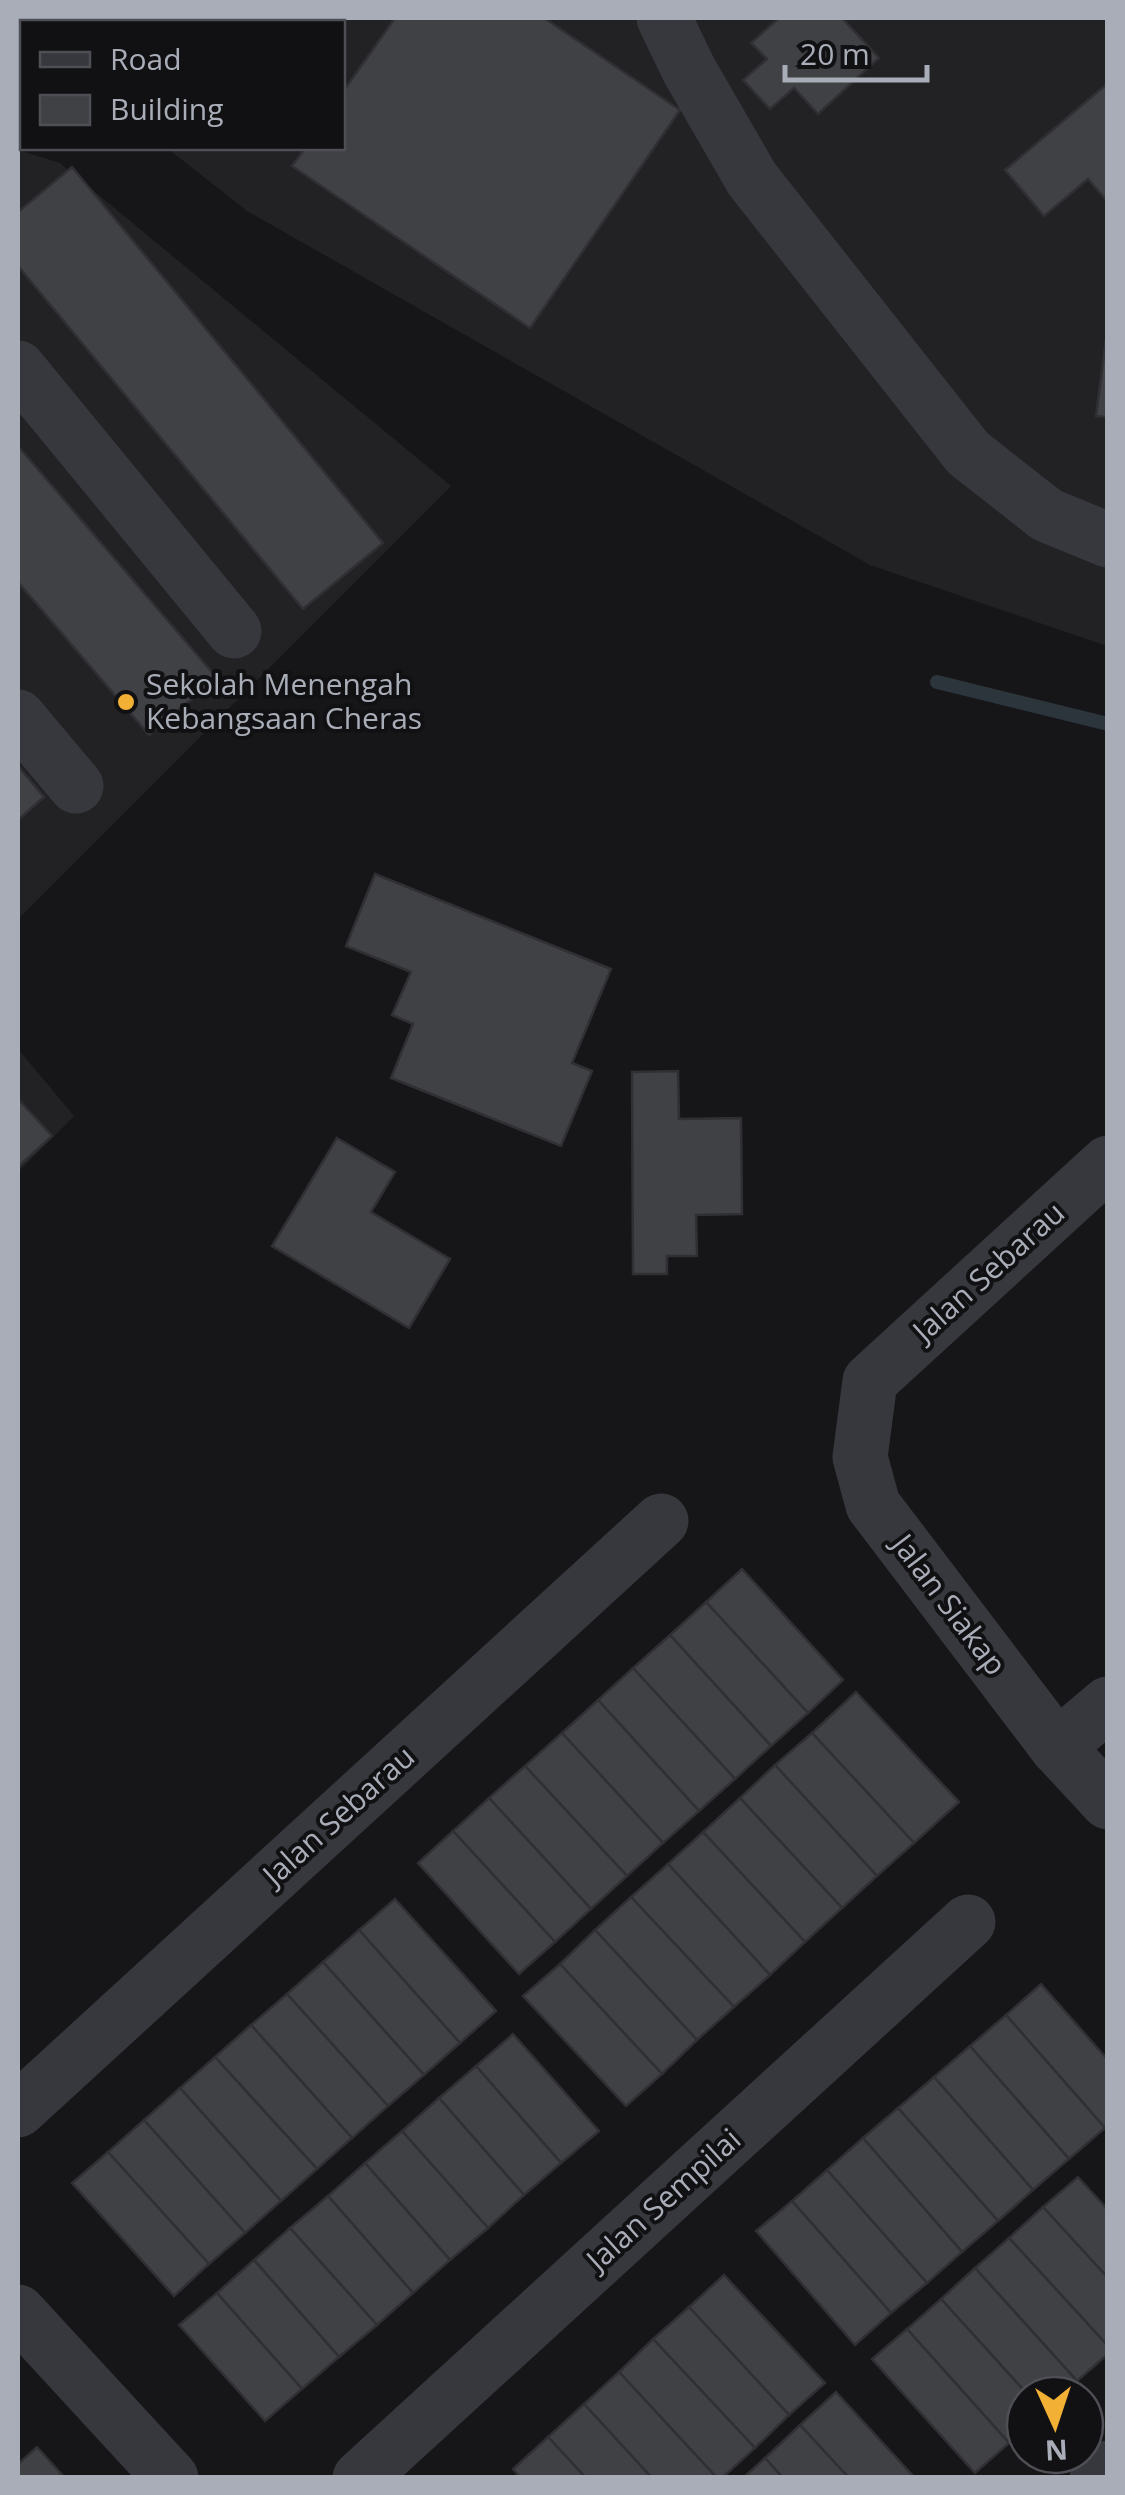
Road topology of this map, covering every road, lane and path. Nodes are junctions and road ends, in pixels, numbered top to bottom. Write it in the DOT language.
graph roads {
  1 [pos="664,18"];
  2 [pos="18,368"];
  3 [pos="1108,540"];
  4 [pos="234,631"];
  5 [pos="18,717"];
  6 [pos="76,786"];
  7 [pos="1108,1163"];
  8 [pos="870,1380"];
  9 [pos="661,1521"];
  10 [pos="1108,1704"];
  11 [pos="1057,1747"];
  12 [pos="1108,1802"];
  13 [pos="968,1922"];
  14 [pos="19,2106"];
  15 [pos="18,2312"];
  16 [pos="1108,2468"];
  17 [pos="170,2478"];
  18 [pos="360,2478"];
  19 [pos="1097,2478"];
  1 -- 3 [label="street"];
  2 -- 4 [label="street"];
  5 -- 6 [label="street"];
  7 -- 8 [label="street, Jalan Sebarau"];
  8 -- 11 [label="street, Jalan Siakap"];
  9 -- 14 [label="street, Jalan Sebarau"];
  10 -- 11 [label="street"];
  11 -- 12 [label="street, Jalan Siakap"];
  13 -- 18 [label="street, Jalan Sempilai"];
  15 -- 17 [label="street"];
  16 -- 19 [label="street"];
}
